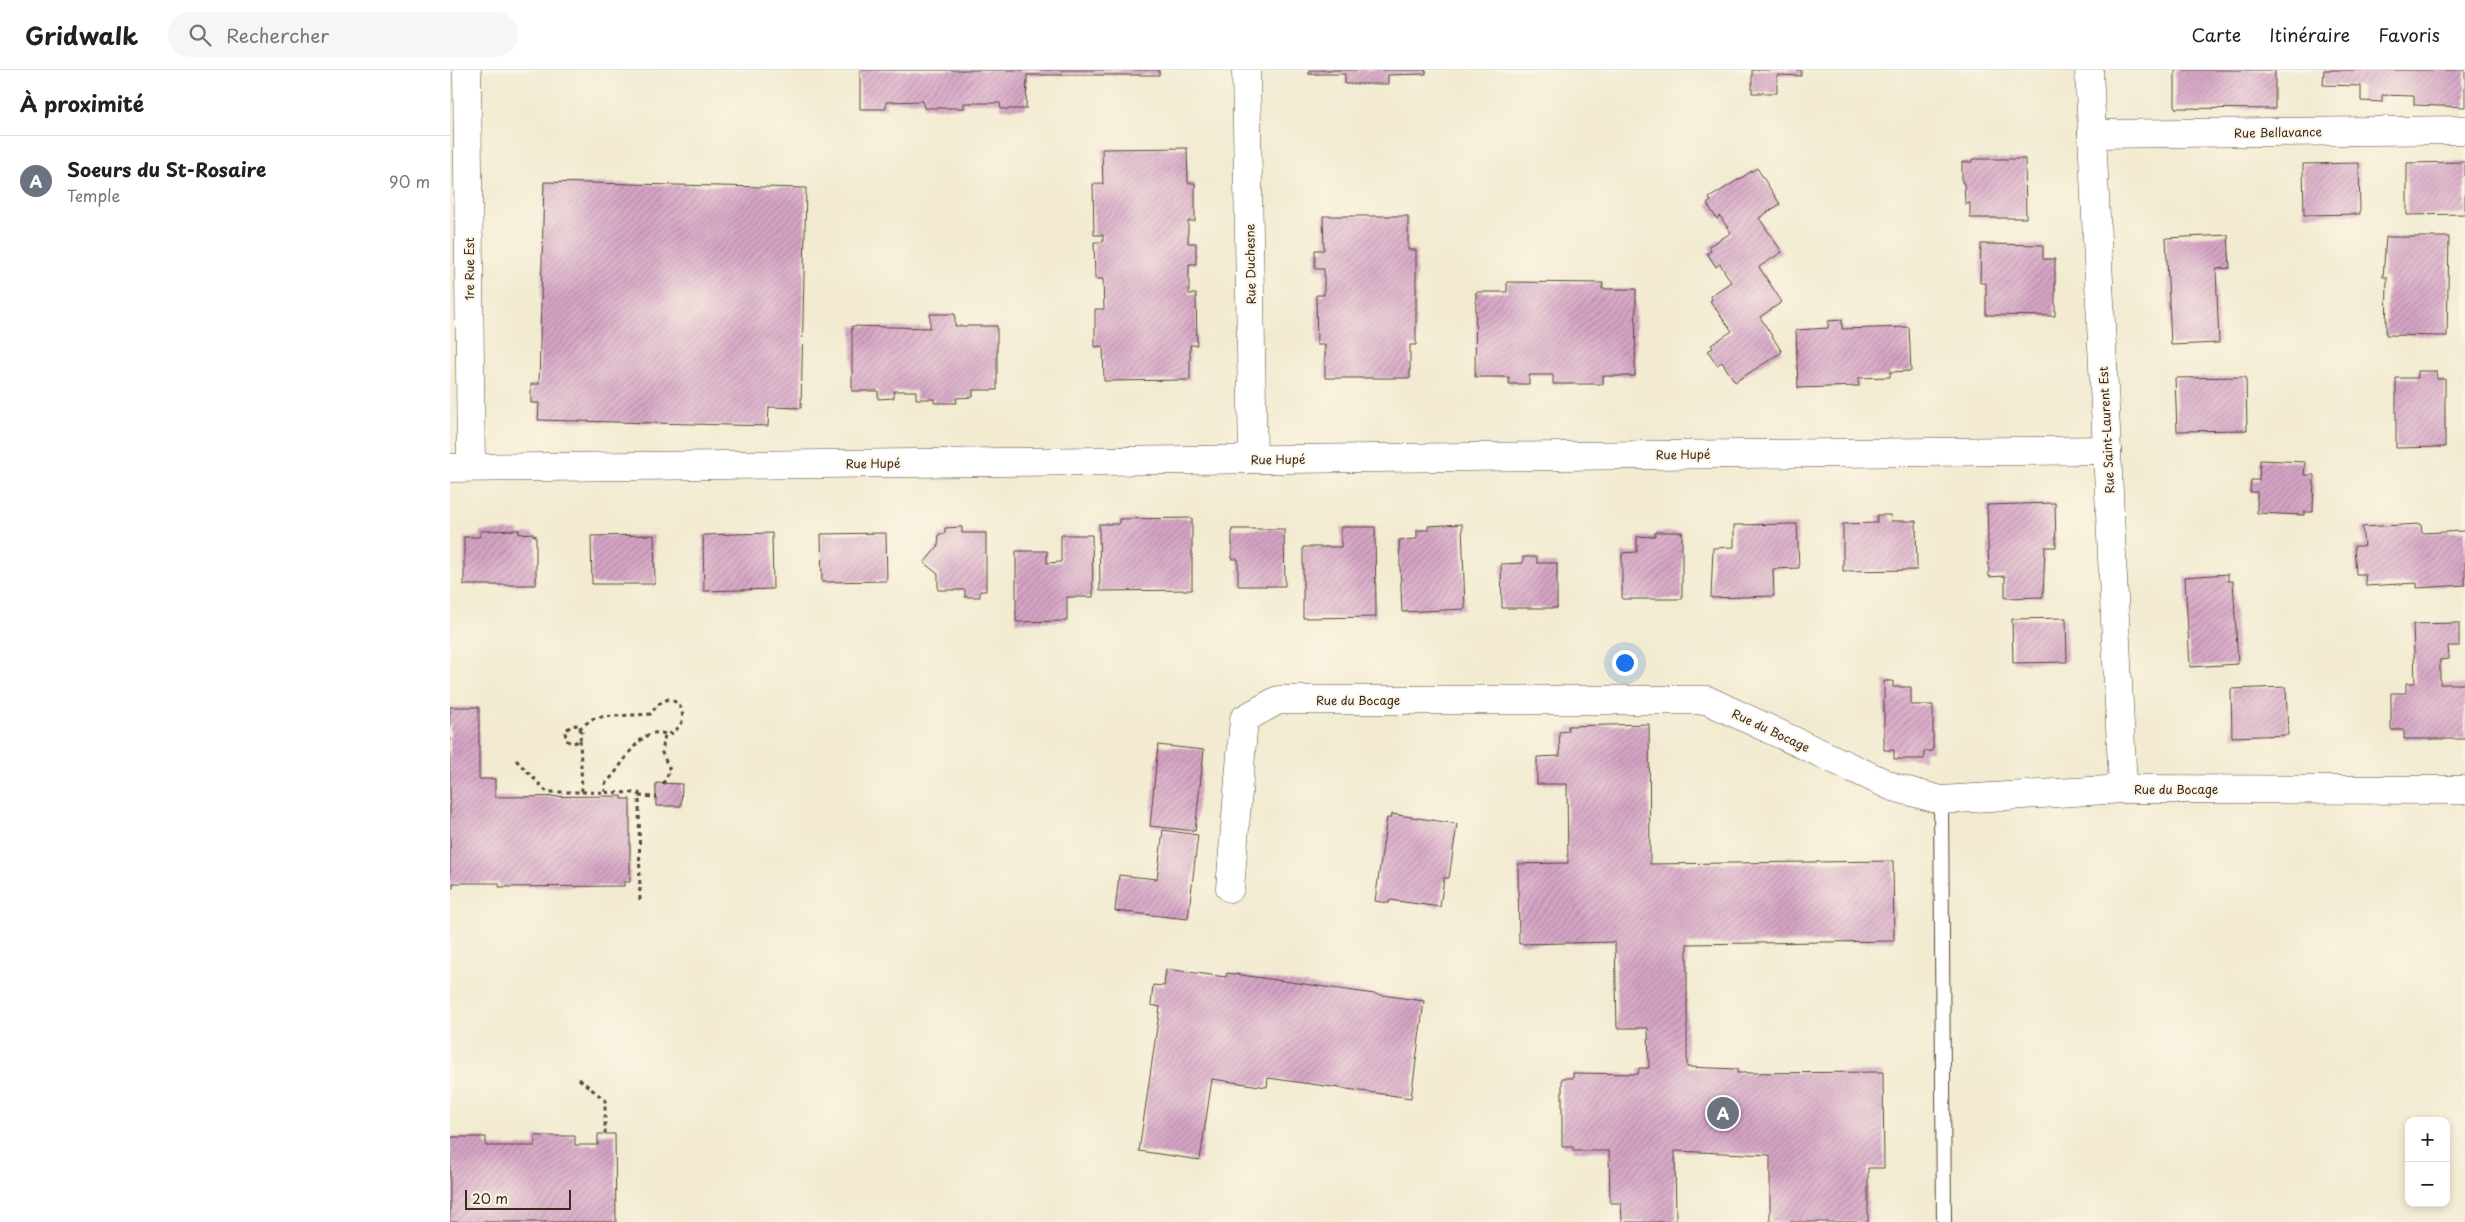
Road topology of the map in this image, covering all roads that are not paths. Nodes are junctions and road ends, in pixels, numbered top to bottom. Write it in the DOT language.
graph roads {
  1 [pos="467,70"];
  2 [pos="1246,70"];
  3 [pos="2089,70"];
  4 [pos="2465,130"];
  5 [pos="2092,134"];
  6 [pos="2106,450"];
  7 [pos="1253,459"];
  8 [pos="460,467"];
  9 [pos="2123,789"];
  10 [pos="2465,790"];
  11 [pos="1941,800"];
  12 [pos="1230,888"];
  13 [pos="1944,1222"];
  1 -- 8 [label="street, 1re Rue Est"];
  2 -- 7 [label="street, Rue Duchesne"];
  3 -- 5 [label="street, Rue Saint-Laurent Est"];
  4 -- 5 [label="street, Rue Bellavance"];
  5 -- 6 [label="street, Rue Saint-Laurent Est"];
  6 -- 7 [label="street, Rue Hupé"];
  6 -- 9 [label="street, Rue Saint-Laurent Est"];
  7 -- 8 [label="street, Rue Hupé"];
  9 -- 10 [label="street, Rue du Bocage"];
  9 -- 11 [label="street, Rue du Bocage"];
  11 -- 12 [label="street, Rue du Bocage"];
  11 -- 13 [label="lane"];
}
